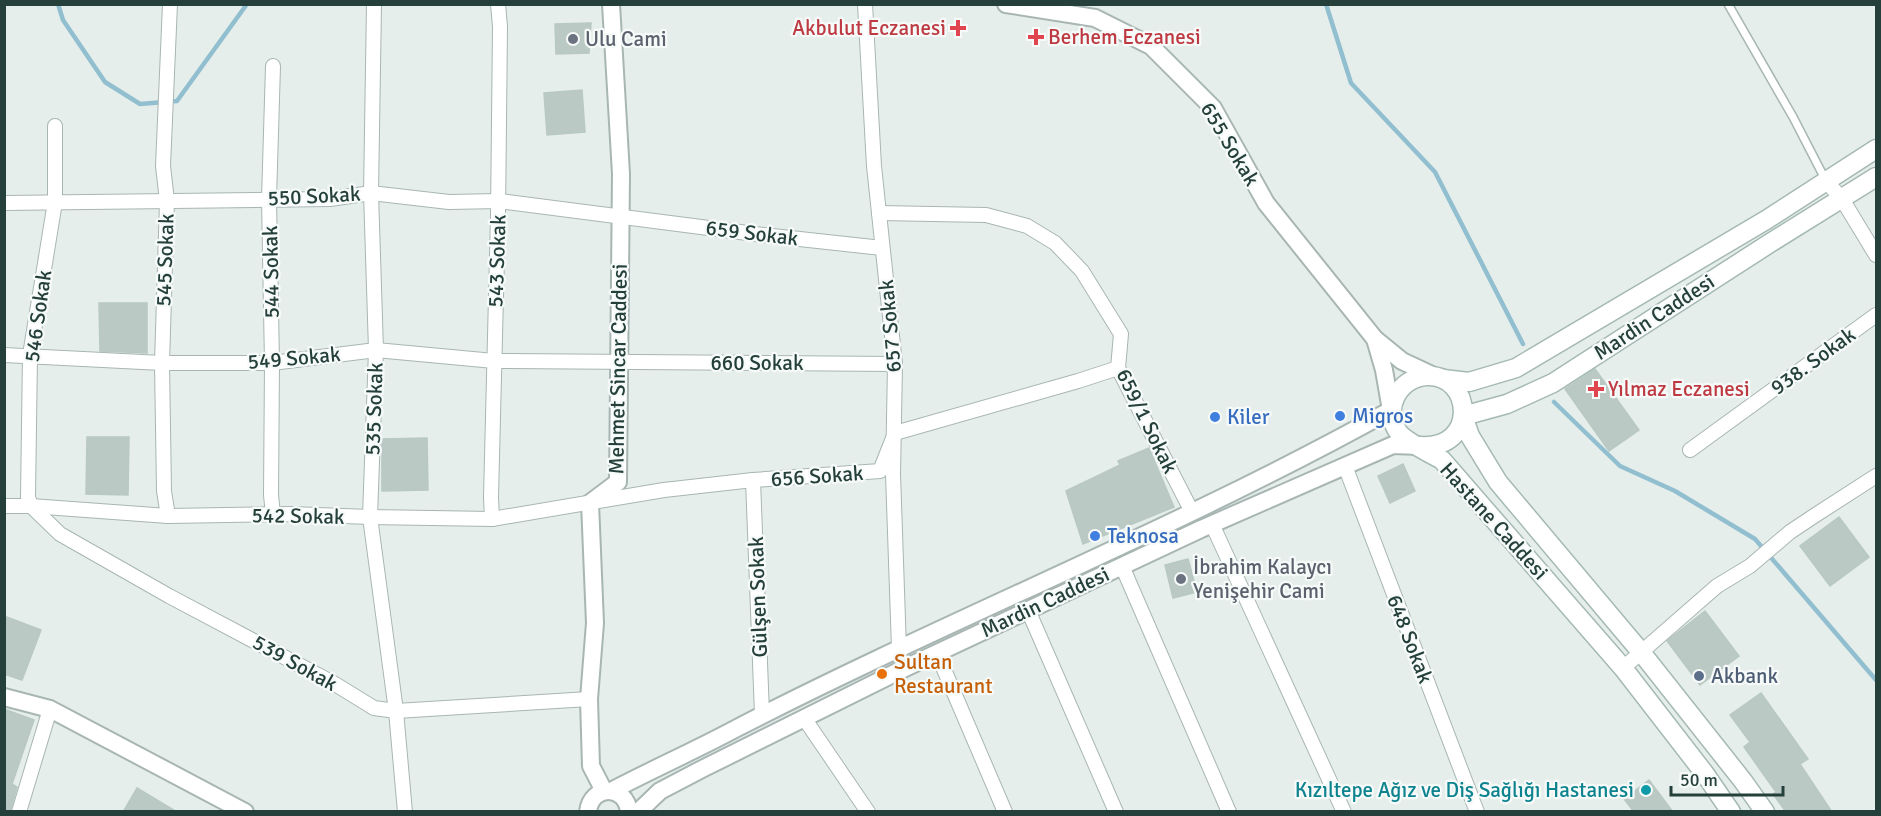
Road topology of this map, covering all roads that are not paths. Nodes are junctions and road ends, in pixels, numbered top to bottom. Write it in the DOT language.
graph roads {
  1 [pos="170,4"];
  2 [pos="374,4"];
  3 [pos="498,4"];
  4 [pos="610,4"];
  5 [pos="865,4"];
  6 [pos="1006,4"];
  7 [pos="1728,4"];
  8 [pos="273,66"];
  9 [pos="55,126"];
  10 [pos="1876,149"];
  11 [pos="1876,177"];
  12 [pos="1826,181"];
  13 [pos="371,193"];
  14 [pos="1842,199"];
  15 [pos="269,200"];
  16 [pos="167,201"];
  17 [pos="499,201"];
  18 [pos="55,202"];
  19 [pos="4,203"];
  20 [pos="879,213"];
  21 [pos="621,216"];
  22 [pos="882,248"];
  23 [pos="1876,255"];
  24 [pos="1876,315"];
  25 [pos="1375,339"];
  26 [pos="376,350"];
  27 [pos="4,355"];
  28 [pos="30,356"];
  29 [pos="494,361"];
  30 [pos="619,362"];
  31 [pos="162,363"];
  32 [pos="272,363"];
  33 [pos="895,364"];
  34 [pos="1118,368"];
  35 [pos="1437,377"];
  36 [pos="1391,410"];
  37 [pos="1463,416"];
  38 [pos="895,433"];
  39 [pos="1420,446"];
  40 [pos="1690,450"];
  41 [pos="1345,466"];
  42 [pos="1876,476"];
  43 [pos="753,480"];
  44 [pos="590,503"];
  45 [pos="4,506"];
  46 [pos="31,506"];
  47 [pos="1192,512"];
  48 [pos="273,514"];
  49 [pos="168,516"];
  50 [pos="369,517"];
  51 [pos="492,519"];
  52 [pos="1212,524"];
  53 [pos="1122,566"];
  54 [pos="1028,610"];
  55 [pos="899,649"];
  56 [pos="1641,652"];
  57 [pos="937,653"];
  58 [pos="1623,668"];
  59 [pos="4,697"];
  60 [pos="589,699"];
  61 [pos="50,709"];
  62 [pos="396,711"];
  63 [pos="762,714"];
  64 [pos="804,718"];
  65 [pos="1724,759"];
  66 [pos="1705,774"];
  67 [pos="608,791"];
  68 [pos="584,810"];
  69 [pos="19,812"];
  70 [pos="245,812"];
  71 [pos="405,812"];
  72 [pos="629,812"];
  73 [pos="638,812"];
  74 [pos="867,812"];
  75 [pos="1005,812"];
  76 [pos="1116,812"];
  77 [pos="1229,812"];
  78 [pos="1344,812"];
  79 [pos="1477,812"];
  80 [pos="1731,812"];
  81 [pos="1765,812"];
  1 -- 16 [label="street, 545 Sokak"];
  2 -- 13 [label="street, 535 Sokak"];
  3 -- 17 [label="street, 543 Sokak"];
  4 -- 21 [label="street, Mehmet Sincar Caddesi"];
  5 -- 20 [label="street, 657 Sokak"];
  6 -- 25 [label="street, 655 Sokak"];
  7 -- 12 [label="lane"];
  8 -- 15 [label="street, 544 Sokak"];
  9 -- 18 [label="street, 546 Sokak"];
  10 -- 12 [label="main road, Mardin Caddesi"];
  11 -- 14 [label="main road, Mardin Caddesi"];
  12 -- 14 [label="street"];
  12 -- 35 [label="main road, Mardin Caddesi"];
  13 -- 15 [label="street, 550 Sokak"];
  13 -- 17 [label="street, 550 Sokak"];
  13 -- 26 [label="street, 535 Sokak"];
  14 -- 23 [label="street"];
  14 -- 37 [label="main road, Mardin Caddesi"];
  15 -- 16 [label="street, 550 Sokak"];
  15 -- 32 [label="street, 544 Sokak"];
  16 -- 18 [label="street, 550 Sokak"];
  16 -- 31 [label="street, 545 Sokak"];
  17 -- 21 [label="street, 550 Sokak"];
  17 -- 29 [label="street, 543 Sokak"];
  18 -- 19 [label="street, 550 Sokak"];
  18 -- 28 [label="street, 546 Sokak"];
  20 -- 22 [label="street, 657 Sokak"];
  20 -- 34 [label="street, 659/1 Sokak"];
  21 -- 22 [label="street, 659 Sokak"];
  21 -- 30 [label="street, Mehmet Sincar Caddesi"];
  22 -- 33 [label="street, 657 Sokak"];
  24 -- 40 [label="street, 938. Sokak"];
  25 -- 35 [label="street, 655 Sokak"];
  25 -- 36 [label="street, 655 Sokak"];
  26 -- 29 [label="street, 549 Sokak"];
  26 -- 32 [label="street, 549 Sokak"];
  26 -- 50 [label="street, 535 Sokak"];
  27 -- 28 [label="street, 549 Sokak"];
  28 -- 31 [label="street, 549 Sokak"];
  28 -- 46 [label="street, 546 Sokak"];
  29 -- 30 [label="street, 549 Sokak"];
  29 -- 51 [label="street, 543 Sokak"];
  30 -- 33 [label="street, 660 Sokak"];
  30 -- 44 [label="street, Mehmet Sincar Caddesi"];
  31 -- 32 [label="street, 549 Sokak"];
  31 -- 49 [label="street, 545 Sokak"];
  32 -- 48 [label="street, 544 Sokak"];
  33 -- 38 [label="street, 657 Sokak"];
  34 -- 38 [label="street"];
  34 -- 47 [label="street, 659/1 Sokak"];
  35 -- 36 [label="main road, Mardin Caddesi"];
  35 -- 37 [label="main road"];
  36 -- 39 [label="main road"];
  36 -- 47 [label="street, Mardin Caddesi"];
  37 -- 39 [label="main road, Hastane Caddesi"];
  37 -- 56 [label="main road, Hastane Caddesi"];
  38 -- 43 [label="street, 656 Sokak"];
  38 -- 55 [label="street, 657 Sokak"];
  39 -- 41 [label="street, Mardin Caddesi"];
  39 -- 58 [label="main road, Hastane Caddesi"];
  41 -- 52 [label="street, Mardin Caddesi"];
  41 -- 79 [label="street, 648 Sokak"];
  42 -- 56 [label="street"];
  43 -- 44 [label="street, 656 Sokak"];
  43 -- 63 [label="street, Gülşen Sokak"];
  44 -- 51 [label="street, 542 Sokak"];
  44 -- 60 [label="street"];
  45 -- 46 [label="street, 542 Sokak"];
  46 -- 49 [label="street, 542 Sokak"];
  46 -- 62 [label="street, 539 Sokak"];
  47 -- 55 [label="street, Mardin Caddesi"];
  48 -- 49 [label="street, 542 Sokak"];
  48 -- 50 [label="street, 542 Sokak"];
  50 -- 51 [label="street, 542 Sokak"];
  50 -- 62 [label="street, 535 Sokak"];
  52 -- 53 [label="street, Mardin Caddesi"];
  52 -- 78 [label="street"];
  53 -- 54 [label="street, Mardin Caddesi"];
  53 -- 77 [label="street"];
  54 -- 57 [label="street, Mardin Caddesi"];
  54 -- 76 [label="street"];
  55 -- 63 [label="street, Mardin Caddesi"];
  56 -- 58 [label="street"];
  56 -- 65 [label="main road, Hastane Caddesi"];
  57 -- 64 [label="street, Mardin Caddesi"];
  57 -- 75 [label="street"];
  58 -- 66 [label="main road, Hastane Caddesi"];
  59 -- 61 [label="street"];
  60 -- 62 [label="street, 539 Sokak"];
  60 -- 67 [label="street"];
  61 -- 69 [label="street"];
  61 -- 70 [label="street"];
  62 -- 71 [label="street, 535 Sokak"];
  63 -- 67 [label="street, Mardin Caddesi"];
  64 -- 73 [label="street, Mardin Caddesi"];
  64 -- 74 [label="street"];
  65 -- 66 [label="main road"];
  65 -- 81 [label="main road, Hastane Caddesi"];
  66 -- 80 [label="main road, Hastane Caddesi"];
  67 -- 68 [label="street, Mardin Caddesi"];
  67 -- 72 [label="street"];
}
